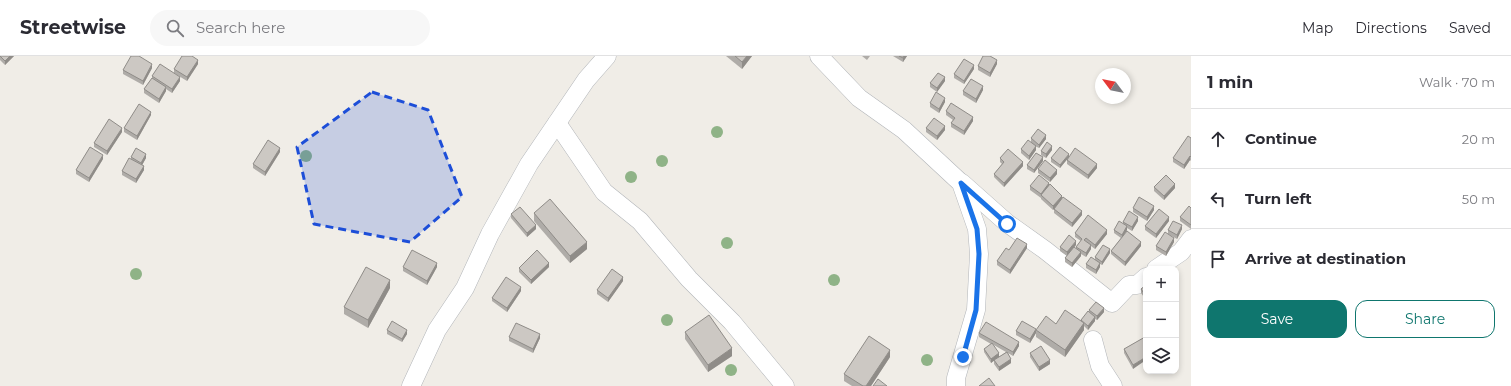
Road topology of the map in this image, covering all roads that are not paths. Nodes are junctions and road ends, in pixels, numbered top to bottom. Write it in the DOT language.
graph roads {
  1 [pos="607,56"];
  2 [pos="819,56"];
  3 [pos="557,123"];
  4 [pos="961,183"];
  5 [pos="1191,239"];
  6 [pos="1160,266"];
  7 [pos="1143,280"];
  8 [pos="1094,340"];
  9 [pos="411,386"];
  10 [pos="785,386"];
  11 [pos="956,386"];
  12 [pos="1112,386"];
  1 -- 3 [label="street"];
  2 -- 4 [label="street"];
  3 -- 9 [label="street"];
  3 -- 10 [label="street"];
  4 -- 7 [label="street"];
  4 -- 11 [label="street"];
  5 -- 6 [label="street"];
  8 -- 12 [label="street"];
}
